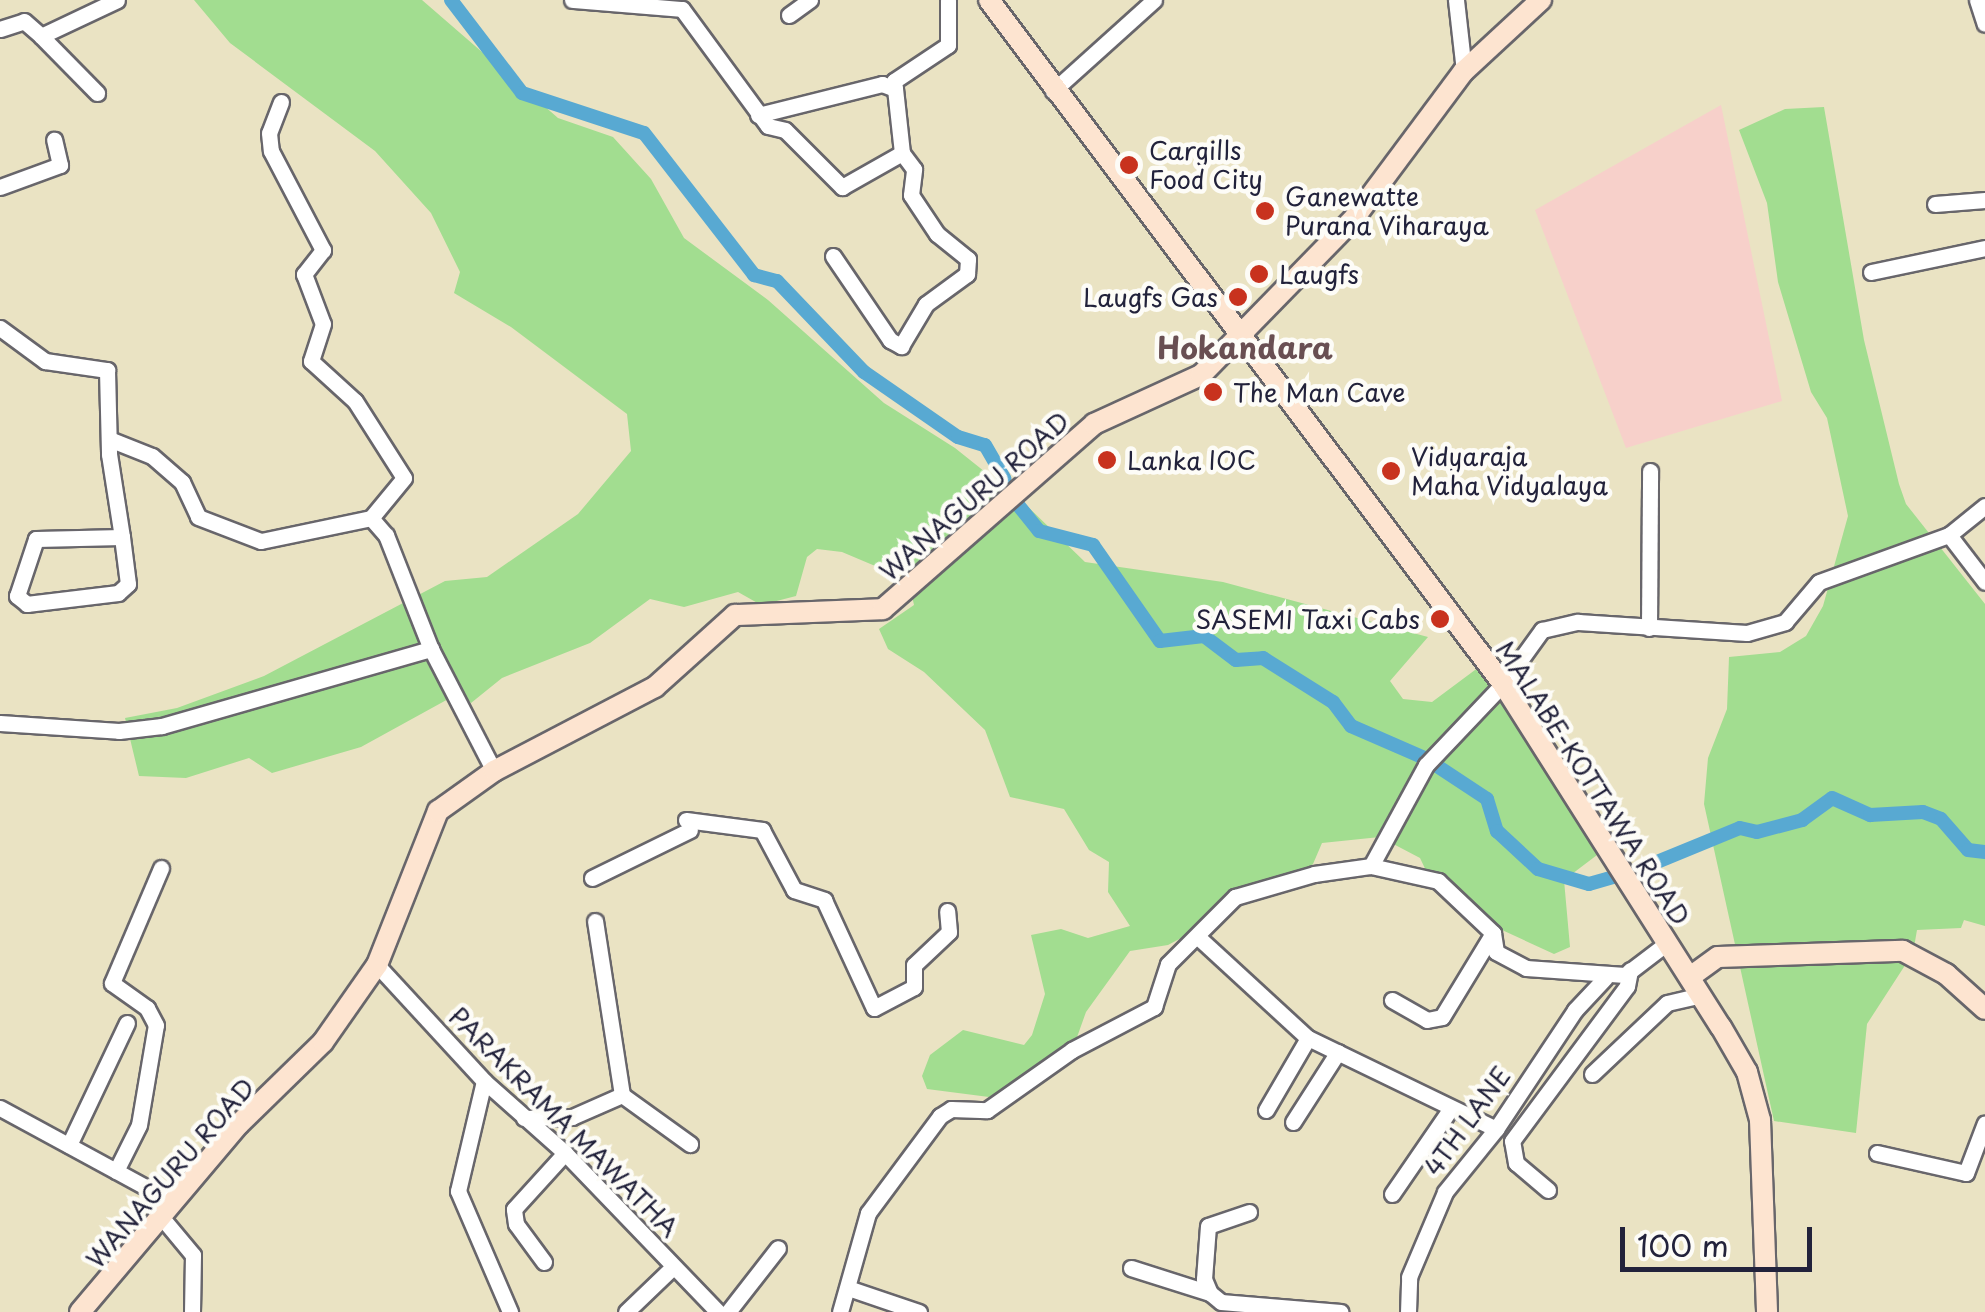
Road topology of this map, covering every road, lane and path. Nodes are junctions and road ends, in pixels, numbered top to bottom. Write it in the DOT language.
graph roads {
  1 [pos="117,0"];
  2 [pos="572,0"];
  3 [pos="810,0"];
  4 [pos="948,0"];
  5 [pos="989,0"];
  6 [pos="1154,0"];
  7 [pos="1456,0"];
  8 [pos="1541,0"];
  9 [pos="1977,0"];
  10 [pos="789,16"];
  11 [pos="1985,24"];
  12 [pos="0,29"];
  13 [pos="41,36"];
  14 [pos="1464,71"];
  15 [pos="894,88"];
  16 [pos="1053,91"];
  17 [pos="97,93"];
  18 [pos="281,102"];
  19 [pos="758,115"];
  20 [pos="54,140"];
  21 [pos="902,153"];
  22 [pos="0,188"];
  23 [pos="1985,200"];
  24 [pos="1935,204"];
  25 [pos="1985,248"];
  26 [pos="833,256"];
  27 [pos="1871,272"];
  28 [pos="0,328"];
  29 [pos="1242,334"];
  30 [pos="109,439"];
  31 [pos="1650,471"];
  32 [pos="1985,506"];
  33 [pos="371,518"];
  34 [pos="1949,535"];
  35 [pos="122,537"];
  36 [pos="1985,582"];
  37 [pos="1649,628"];
  38 [pos="431,649"];
  39 [pos="1503,684"];
  40 [pos="0,724"];
  41 [pos="494,772"];
  42 [pos="1370,866"];
  43 [pos="160,868"];
  44 [pos="592,878"];
  45 [pos="946,911"];
  46 [pos="595,921"];
  47 [pos="1493,932"];
  48 [pos="1198,936"];
  49 [pos="1667,943"];
  50 [pos="377,965"];
  51 [pos="1630,970"];
  52 [pos="1606,978"];
  53 [pos="1695,986"];
  54 [pos="1392,1000"];
  55 [pos="1985,1008"];
  56 [pos="127,1022"];
  57 [pos="1308,1038"];
  58 [pos="1338,1052"];
  59 [pos="1592,1074"];
  60 [pos="484,1082"];
  61 [pos="622,1095"];
  62 [pos="0,1108"];
  63 [pos="1451,1108"];
  64 [pos="1266,1110"];
  65 [pos="524,1118"];
  66 [pos="1293,1122"];
  67 [pos="1985,1123"];
  68 [pos="1496,1129"];
  69 [pos="690,1144"];
  70 [pos="69,1145"];
  71 [pos="565,1153"];
  72 [pos="1877,1153"];
  73 [pos="116,1171"];
  74 [pos="1548,1190"];
  75 [pos="1392,1194"];
  76 [pos="168,1210"];
  77 [pos="1249,1212"];
  78 [pos="778,1248"];
  79 [pos="544,1262"];
  80 [pos="672,1267"];
  81 [pos="1131,1268"];
  82 [pos="848,1288"];
  83 [pos="1210,1293"];
  84 [pos="80,1312"];
  85 [pos="192,1312"];
  86 [pos="510,1312"];
  87 [pos="626,1312"];
  88 [pos="718,1312"];
  89 [pos="728,1312"];
  90 [pos="840,1312"];
  91 [pos="919,1312"];
  92 [pos="1341,1312"];
  93 [pos="1408,1312"];
  94 [pos="1767,1312"];
  1 -- 13 [label="street"];
  2 -- 19 [label="street"];
  3 -- 10 [label="street"];
  4 -- 15 [label="street"];
  5 -- 16 [label="main road, MALABE-KOTTAWA ROAD"];
  6 -- 16 [label="street"];
  7 -- 14 [label="street"];
  8 -- 14 [label="main road, WANAGURU ROAD"];
  9 -- 11 [label="street"];
  12 -- 13 [label="street"];
  13 -- 17 [label="street"];
  14 -- 29 [label="main road, WANAGURU ROAD"];
  15 -- 19 [label="street"];
  15 -- 21 [label="street"];
  16 -- 29 [label="main road, MALABE-KOTTAWA ROAD"];
  18 -- 33 [label="street"];
  19 -- 21 [label="street"];
  20 -- 22 [label="street"];
  21 -- 26 [label="street"];
  23 -- 24 [label="street"];
  25 -- 27 [label="street"];
  28 -- 30 [label="street"];
  29 -- 39 [label="main road, MALABE-KOTTAWA ROAD"];
  29 -- 41 [label="main road, WANAGURU ROAD"];
  30 -- 33 [label="street"];
  30 -- 35 [label="street"];
  31 -- 37 [label="street"];
  32 -- 34 [label="street"];
  33 -- 38 [label="street"];
  34 -- 36 [label="street"];
  34 -- 37 [label="street"];
  35 -- 35 [label="street"];
  37 -- 39 [label="street"];
  38 -- 40 [label="street"];
  38 -- 41 [label="street"];
  39 -- 42 [label="street"];
  39 -- 49 [label="main road, MALABE-KOTTAWA ROAD"];
  41 -- 50 [label="main road, WANAGURU ROAD"];
  42 -- 47 [label="street"];
  42 -- 48 [label="street"];
  43 -- 73 [label="street"];
  44 -- 45 [label="street"];
  46 -- 61 [label="street"];
  47 -- 52 [label="street"];
  47 -- 54 [label="street"];
  48 -- 57 [label="street"];
  48 -- 82 [label="street"];
  49 -- 51 [label="street"];
  49 -- 53 [label="main road, MALABE-KOTTAWA ROAD"];
  50 -- 60 [label="street, PARAKRAMA MAWATHA"];
  50 -- 76 [label="main road, WANAGURU ROAD"];
  51 -- 52 [label="street"];
  51 -- 74 [label="street"];
  52 -- 68 [label="street, 4TH LANE"];
  53 -- 55 [label="main road"];
  53 -- 59 [label="street"];
  53 -- 94 [label="main road, MALABE-KOTTAWA ROAD"];
  56 -- 70 [label="street"];
  57 -- 58 [label="street"];
  57 -- 64 [label="street"];
  58 -- 63 [label="street"];
  58 -- 66 [label="street"];
  60 -- 65 [label="street, PARAKRAMA MAWATHA"];
  60 -- 86 [label="street"];
  61 -- 65 [label="street"];
  61 -- 69 [label="street"];
  62 -- 70 [label="street"];
  63 -- 68 [label="street"];
  63 -- 75 [label="street"];
  65 -- 71 [label="street, PARAKRAMA MAWATHA"];
  67 -- 72 [label="street"];
  68 -- 93 [label="street, 4TH LANE"];
  70 -- 73 [label="street"];
  71 -- 79 [label="street"];
  71 -- 80 [label="street, PARAKRAMA MAWATHA"];
  73 -- 76 [label="street"];
  76 -- 84 [label="main road, WANAGURU ROAD"];
  76 -- 85 [label="street"];
  77 -- 83 [label="street"];
  78 -- 89 [label="street"];
  80 -- 87 [label="street"];
  80 -- 88 [label="street, PARAKRAMA MAWATHA"];
  81 -- 83 [label="street"];
  82 -- 90 [label="street"];
  82 -- 91 [label="street"];
  83 -- 92 [label="street"];
}
